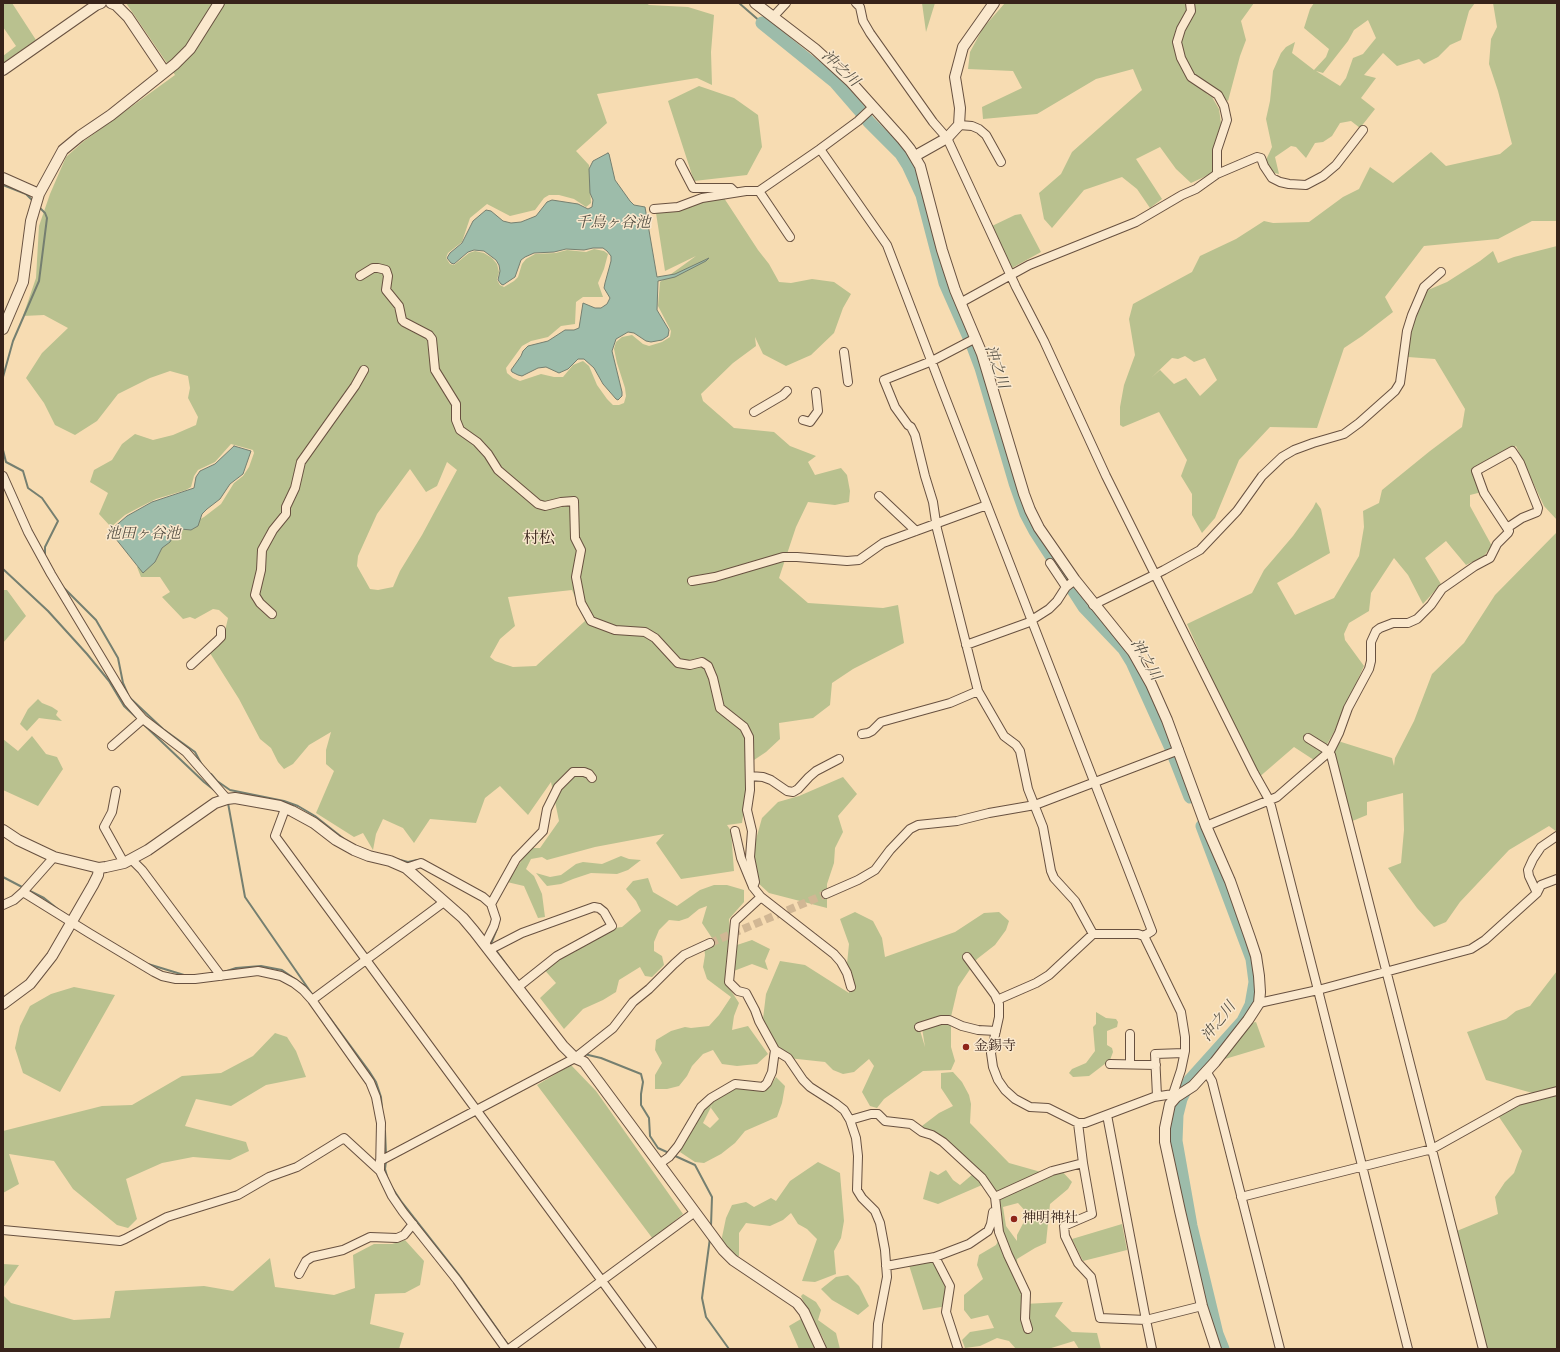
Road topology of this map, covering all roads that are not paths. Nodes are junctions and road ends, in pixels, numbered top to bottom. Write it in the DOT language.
graph roads {
  1 [pos="101,3"];
  2 [pos="111,3"];
  3 [pos="219,3"];
  4 [pos="755,3"];
  5 [pos="786,3"];
  6 [pos="856,3"];
  7 [pos="994,3"];
  8 [pos="1190,3"];
  9 [pos="773,17"];
  10 [pos="3,70"];
  11 [pos="165,72"];
  12 [pos="873,107"];
  13 [pos="959,125"];
  14 [pos="1363,130"];
  15 [pos="947,138"];
  16 [pos="820,149"];
  17 [pos="915,156"];
  18 [pos="1001,162"];
  19 [pos="680,163"];
  20 [pos="1218,174"];
  21 [pos="3,178"];
  22 [pos="759,191"];
  23 [pos="735,192"];
  24 [pos="39,194"];
  25 [pos="654,209"];
  26 [pos="790,237"];
  27 [pos="1441,272"];
  28 [pos="1011,274"];
  29 [pos="360,276"];
  30 [pos="960,303"];
  31 [pos="3,329"];
  32 [pos="976,338"];
  33 [pos="844,352"];
  34 [pos="932,361"];
  35 [pos="364,370"];
  36 [pos="848,382"];
  37 [pos="787,391"];
  38 [pos="816,392"];
  39 [pos="754,412"];
  40 [pos="802,420"];
  41 [pos="3,476"];
  42 [pos="879,496"];
  43 [pos="987,505"];
  44 [pos="936,524"];
  45 [pos="1507,528"];
  46 [pos="916,531"];
  47 [pos="1050,563"];
  48 [pos="1156,574"];
  49 [pos="1075,580"];
  50 [pos="692,581"];
  51 [pos="1066,586"];
  52 [pos="1093,605"];
  53 [pos="272,614"];
  54 [pos="1031,620"];
  55 [pos="221,630"];
  56 [pos="966,645"];
  57 [pos="191,665"];
  58 [pos="978,691"];
  59 [pos="144,719"];
  60 [pos="862,734"];
  61 [pos="1308,738"];
  62 [pos="112,746"];
  63 [pos="1179,750"];
  64 [pos="1328,752"];
  65 [pos="839,759"];
  66 [pos="750,776"];
  67 [pos="592,778"];
  68 [pos="1094,782"];
  69 [pos="116,791"];
  70 [pos="227,799"];
  71 [pos="1269,801"];
  72 [pos="1035,805"];
  73 [pos="285,809"];
  74 [pos="1206,826"];
  75 [pos="3,830"];
  76 [pos="735,831"];
  77 [pos="1557,836"];
  78 [pos="54,857"];
  79 [pos="128,861"];
  80 [pos="99,868"];
  81 [pos="406,868"];
  82 [pos="1557,879"];
  83 [pos="753,887"];
  84 [pos="23,892"];
  85 [pos="1537,893"];
  86 [pos="826,894"];
  87 [pos="761,897"];
  88 [pos="444,902"];
  89 [pos="491,904"];
  90 [pos="3,905"];
  91 [pos="72,923"];
  92 [pos="1093,934"];
  93 [pos="1144,936"];
  94 [pos="710,943"];
  95 [pos="487,947"];
  96 [pos="967,957"];
  97 [pos="366,960"];
  98 [pos="1387,971"];
  99 [pos="221,976"];
  100 [pos="851,987"];
  101 [pos="518,988"];
  102 [pos="1318,990"];
  103 [pos="312,1000"];
  104 [pos="997,1000"];
  105 [pos="1259,1003"];
  106 [pos="3,1004"];
  107 [pos="919,1027"];
  108 [pos="996,1031"];
  109 [pos="1130,1034"];
  110 [pos="775,1050"];
  111 [pos="1184,1053"];
  112 [pos="575,1058"];
  113 [pos="1110,1064"];
  114 [pos="1130,1064"];
  115 [pos="1156,1065"];
  116 [pos="1206,1071"];
  117 [pos="1557,1091"];
  118 [pos="1175,1095"];
  119 [pos="1157,1096"];
  120 [pos="477,1110"];
  121 [pos="1107,1115"];
  122 [pos="850,1120"];
  123 [pos="1078,1123"];
  124 [pos="1432,1149"];
  125 [pos="380,1161"];
  126 [pos="1083,1163"];
  127 [pos="659,1164"];
  128 [pos="1362,1168"];
  129 [pos="380,1171"];
  130 [pos="1241,1197"];
  131 [pos="995,1201"];
  132 [pos="695,1212"];
  133 [pos="413,1224"];
  134 [pos="3,1230"];
  135 [pos="935,1257"];
  136 [pos="886,1266"];
  137 [pos="299,1274"];
  138 [pos="602,1281"];
  139 [pos="1202,1306"];
  140 [pos="1146,1320"];
  141 [pos="1028,1329"];
  142 [pos="507,1349"];
  143 [pos="652,1349"];
  144 [pos="821,1349"];
  145 [pos="877,1349"];
  146 [pos="958,1349"];
  147 [pos="1152,1349"];
  148 [pos="1216,1349"];
  149 [pos="1280,1349"];
  150 [pos="1408,1349"];
  151 [pos="1483,1349"];
  1 -- 10 [label="street"];
  2 -- 11 [label="street"];
  3 -- 11 [label="street"];
  4 -- 9 [label="street"];
  5 -- 9 [label="street"];
  6 -- 15 [label="street"];
  7 -- 13 [label="street"];
  8 -- 20 [label="street"];
  9 -- 12 [label="street"];
  11 -- 24 [label="street"];
  12 -- 16 [label="street"];
  12 -- 17 [label="street"];
  13 -- 15 [label="street"];
  13 -- 18 [label="street"];
  14 -- 20 [label="street"];
  15 -- 17 [label="street"];
  15 -- 28 [label="street"];
  16 -- 22 [label="street"];
  16 -- 34 [label="street"];
  17 -- 30 [label="street"];
  19 -- 23 [label="street"];
  20 -- 28 [label="street"];
  21 -- 24 [label="street"];
  22 -- 23 [label="street"];
  22 -- 26 [label="street"];
  23 -- 25 [label="street"];
  24 -- 31 [label="street"];
  27 -- 48 [label="street"];
  28 -- 30 [label="street"];
  28 -- 48 [label="street"];
  29 -- 66 [label="street"];
  30 -- 32 [label="street"];
  32 -- 34 [label="street"];
  32 -- 49 [label="street"];
  33 -- 36 [label="street"];
  34 -- 43 [label="street"];
  34 -- 44 [label="street"];
  35 -- 53 [label="street"];
  37 -- 39 [label="street"];
  38 -- 40 [label="street"];
  41 -- 59 [label="street"];
  42 -- 46 [label="street"];
  43 -- 44 [label="street"];
  43 -- 54 [label="street"];
  44 -- 46 [label="street"];
  44 -- 56 [label="street"];
  45 -- 45 [label="street"];
  45 -- 64 [label="street"];
  46 -- 50 [label="street"];
  47 -- 51 [label="street"];
  48 -- 52 [label="street"];
  48 -- 71 [label="street"];
  49 -- 51 [label="street"];
  49 -- 52 [label="street"];
  51 -- 54 [label="street"];
  52 -- 63 [label="street"];
  54 -- 56 [label="street"];
  54 -- 68 [label="street"];
  55 -- 57 [label="street"];
  56 -- 58 [label="street"];
  58 -- 60 [label="street"];
  58 -- 72 [label="street"];
  59 -- 62 [label="street"];
  59 -- 70 [label="street"];
  61 -- 64 [label="street"];
  63 -- 68 [label="street"];
  63 -- 74 [label="street"];
  64 -- 71 [label="street"];
  64 -- 98 [label="street"];
  65 -- 66 [label="street"];
  66 -- 83 [label="street"];
  67 -- 89 [label="street"];
  68 -- 72 [label="street"];
  68 -- 93 [label="street"];
  69 -- 79 [label="street"];
  70 -- 73 [label="street"];
  70 -- 79 [label="street"];
  71 -- 74 [label="street"];
  71 -- 102 [label="street"];
  72 -- 86 [label="street"];
  72 -- 92 [label="street"];
  73 -- 81 [label="street"];
  73 -- 97 [label="street"];
  74 -- 105 [label="street"];
  75 -- 78 [label="street"];
  76 -- 83 [label="street"];
  77 -- 85 [label="street"];
  78 -- 80 [label="street"];
  78 -- 84 [label="street"];
  79 -- 80 [label="street"];
  79 -- 99 [label="street"];
  80 -- 91 [label="street"];
  81 -- 88 [label="street"];
  81 -- 89 [label="street"];
  82 -- 85 [label="street"];
  83 -- 87 [label="street"];
  84 -- 90 [label="street"];
  84 -- 91 [label="street"];
  85 -- 98 [label="street"];
  87 -- 100 [label="street"];
  87 -- 110 [label="street"];
  88 -- 95 [label="street"];
  88 -- 97 [label="street"];
  89 -- 95 [label="street"];
  91 -- 99 [label="street"];
  91 -- 106 [label="street"];
  92 -- 93 [label="street"];
  92 -- 104 [label="street"];
  93 -- 111 [label="street"];
  94 -- 112 [label="street"];
  95 -- 101 [label="street"];
  95 -- 101 [label="street"];
  96 -- 104 [label="street"];
  97 -- 103 [label="street"];
  97 -- 120 [label="street"];
  98 -- 102 [label="street"];
  98 -- 124 [label="street"];
  99 -- 103 [label="street"];
  101 -- 112 [label="street"];
  102 -- 105 [label="street"];
  102 -- 128 [label="street"];
  103 -- 125 [label="street"];
  104 -- 108 [label="street"];
  105 -- 116 [label="street"];
  107 -- 108 [label="street"];
  108 -- 123 [label="street"];
  109 -- 114 [label="street"];
  110 -- 122 [label="street"];
  110 -- 127 [label="street"];
  111 -- 115 [label="street"];
  111 -- 118 [label="street"];
  112 -- 120 [label="street"];
  112 -- 127 [label="street"];
  113 -- 114 [label="street"];
  114 -- 115 [label="street"];
  115 -- 119 [label="street"];
  116 -- 118 [label="street"];
  116 -- 130 [label="street"];
  117 -- 124 [label="street"];
  118 -- 119 [label="street"];
  118 -- 139 [label="street"];
  119 -- 121 [label="street"];
  120 -- 125 [label="street"];
  120 -- 138 [label="street"];
  121 -- 123 [label="street"];
  121 -- 140 [label="street"];
  122 -- 131 [label="street"];
  122 -- 136 [label="street"];
  123 -- 126 [label="street"];
  124 -- 128 [label="street"];
  124 -- 151 [label="street"];
  125 -- 129 [label="street"];
  126 -- 131 [label="street"];
  126 -- 140 [label="street"];
  127 -- 132 [label="street"];
  128 -- 130 [label="street"];
  128 -- 150 [label="street"];
  129 -- 133 [label="street"];
  129 -- 134 [label="street"];
  130 -- 149 [label="street"];
  131 -- 135 [label="street"];
  131 -- 141 [label="street"];
  132 -- 138 [label="street"];
  132 -- 144 [label="street"];
  133 -- 137 [label="street"];
  133 -- 142 [label="street"];
  135 -- 136 [label="street"];
  135 -- 146 [label="street"];
  136 -- 145 [label="street"];
  138 -- 142 [label="street"];
  138 -- 143 [label="street"];
  139 -- 140 [label="street"];
  139 -- 148 [label="street"];
  140 -- 147 [label="street"];
}
